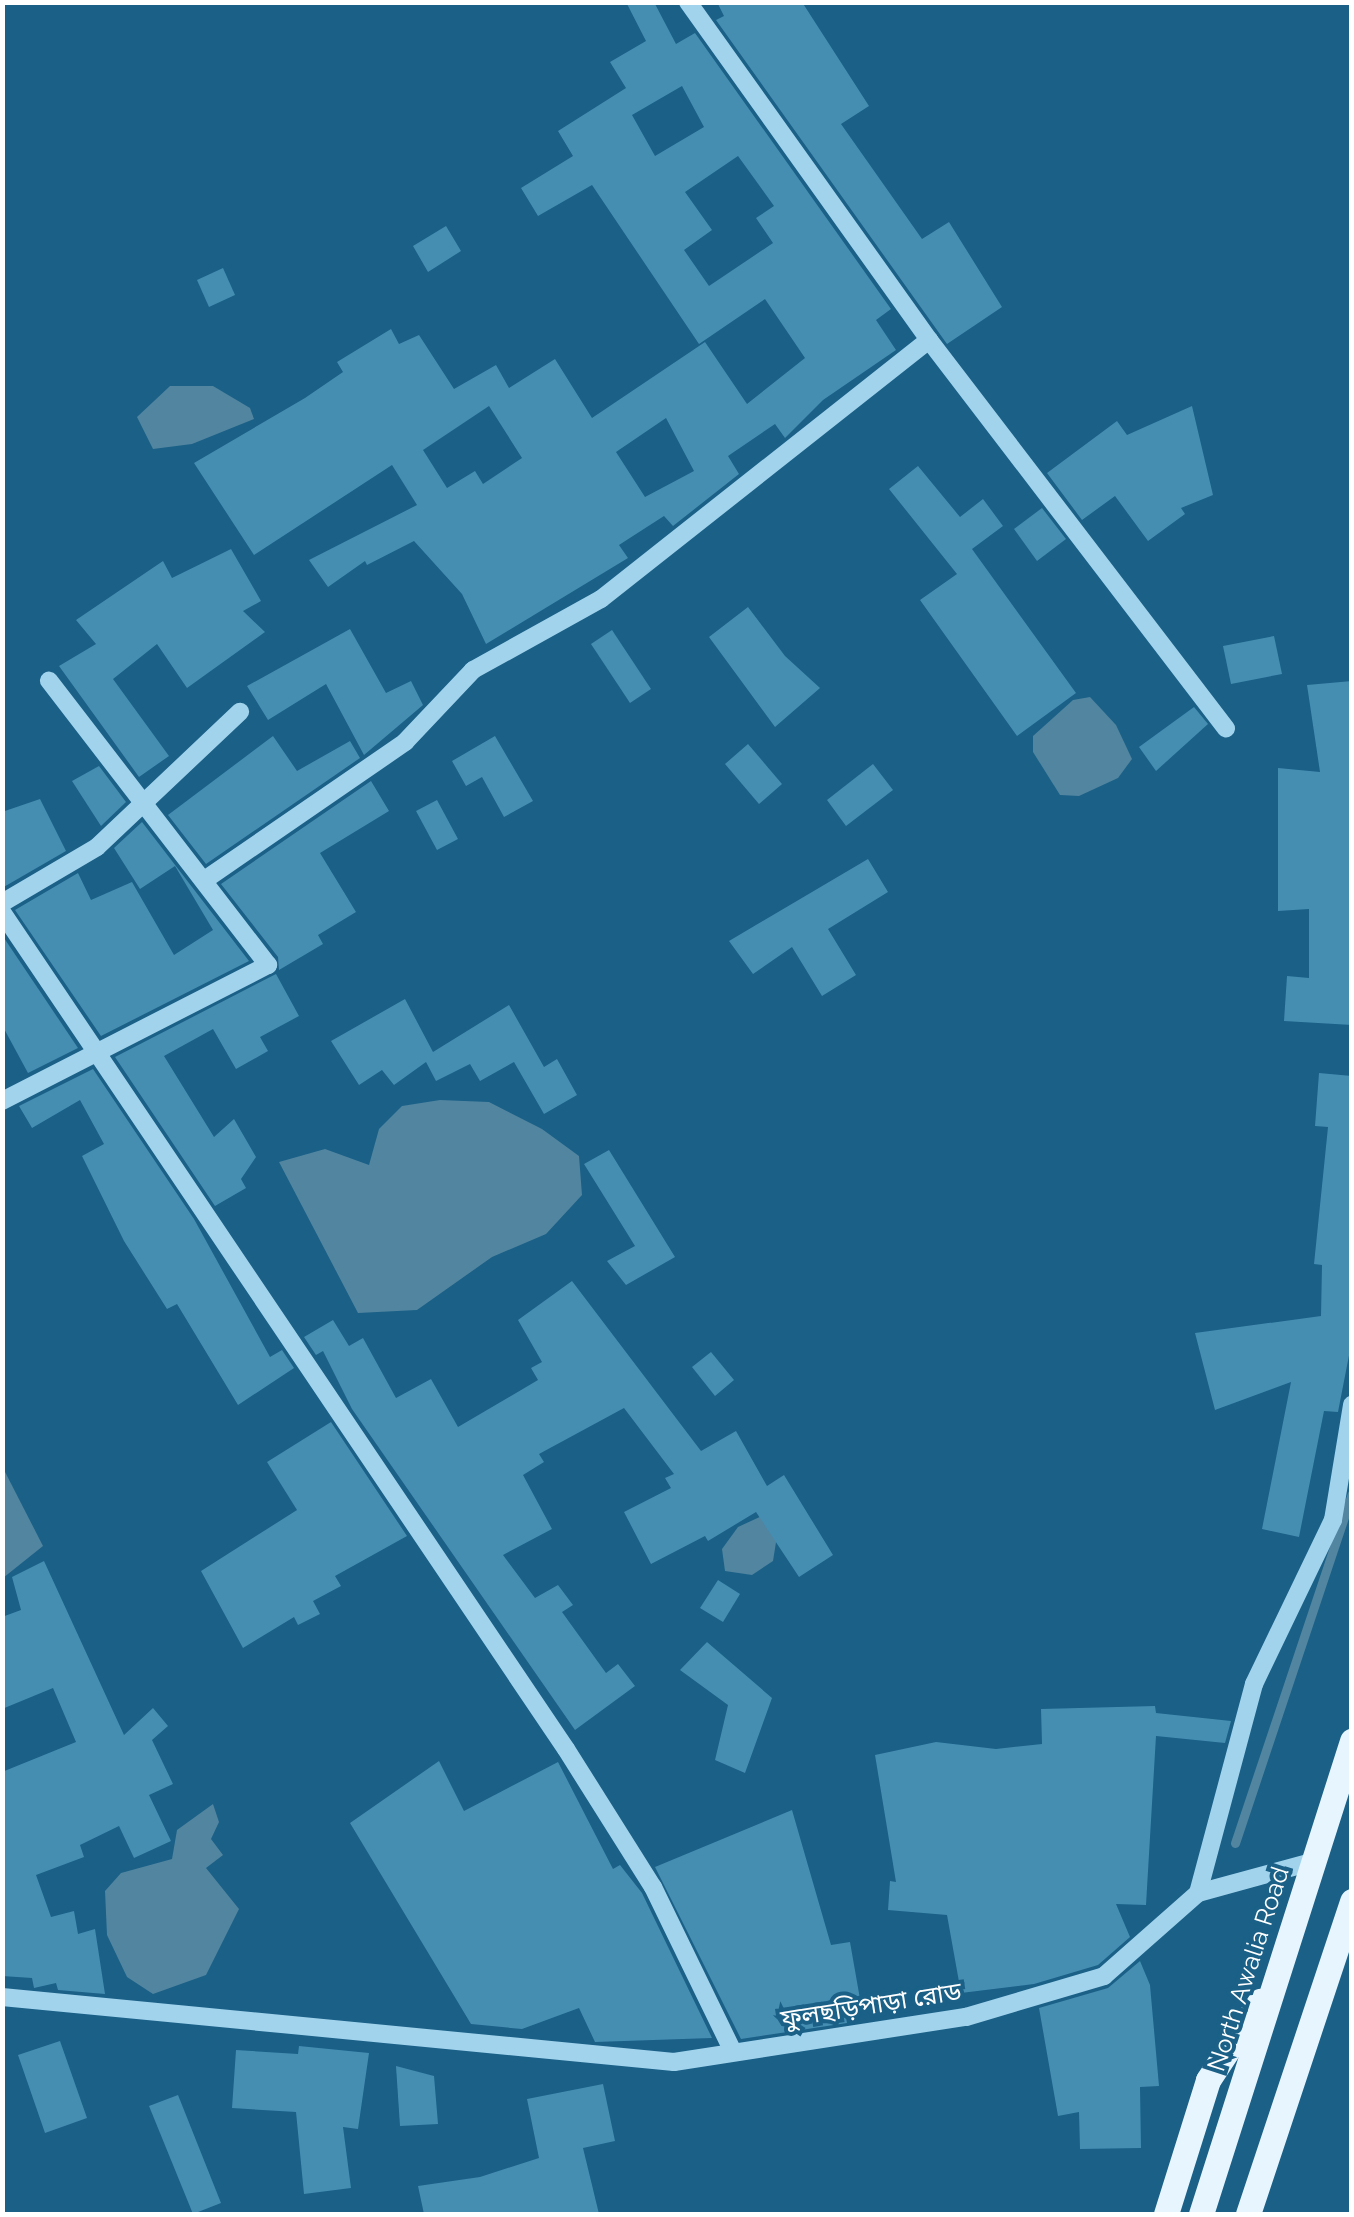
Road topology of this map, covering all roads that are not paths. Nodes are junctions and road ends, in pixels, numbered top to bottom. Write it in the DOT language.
graph roads {
  1 [pos="688,2"];
  2 [pos="930,340"];
  3 [pos="49,681"];
  4 [pos="240,712"];
  5 [pos="1226,728"];
  6 [pos="147,805"];
  7 [pos="206,879"];
  8 [pos="2,903"];
  9 [pos="2,912"];
  10 [pos="98,1051"];
  11 [pos="2,1102"];
  12 [pos="1352,1405"];
  13 [pos="1352,1741"];
  14 [pos="1315,1861"];
  15 [pos="1198,1893"];
  16 [pos="1352,1901"];
  17 [pos="1279,1971"];
  18 [pos="2,1997"];
  19 [pos="734,2052"];
  20 [pos="1166,2214"];
  21 [pos="1200,2214"];
  22 [pos="1248,2214"];
  1 -- 2 [label="street"];
  2 -- 5 [label="street"];
  2 -- 7 [label="street"];
  3 -- 6 [label="street"];
  4 -- 6 [label="street"];
  6 -- 7 [label="street"];
  6 -- 8 [label="street"];
  7 -- 10 [label="street"];
  9 -- 10 [label="street"];
  10 -- 11 [label="street"];
  10 -- 19 [label="street"];
  12 -- 15 [label="street"];
  13 -- 14 [label="main road, North Awalia Road"];
  14 -- 15 [label="street"];
  14 -- 17 [label="main road, North Awalia Road"];
  15 -- 19 [label="street, ফুলছড়িপাড়া রোড"];
  16 -- 22 [label="main road"];
  17 -- 20 [label="main road"];
  17 -- 21 [label="main road, North Awalia Road"];
  18 -- 19 [label="street, ফুলছড়িপাড়া রোড"];
}
